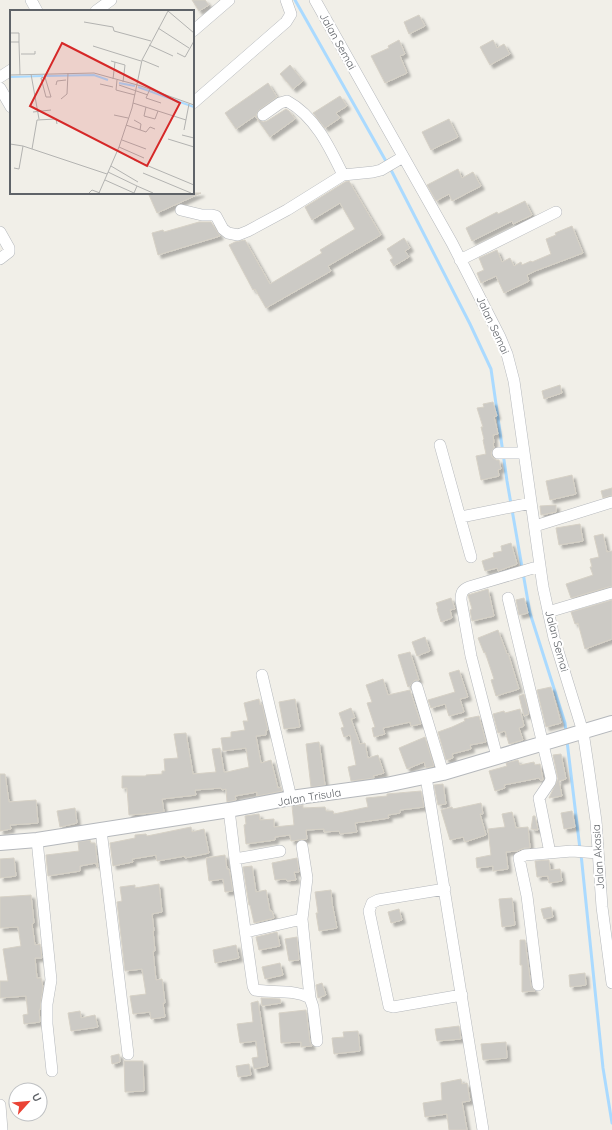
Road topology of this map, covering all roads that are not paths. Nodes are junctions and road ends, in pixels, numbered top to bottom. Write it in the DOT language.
graph roads {
  1 [pos="31,0"];
  2 [pos="111,0"];
  3 [pos="229,0"];
  4 [pos="286,0"];
  5 [pos="316,0"];
  6 [pos="36,10"];
  7 [pos="97,10"];
  8 [pos="194,30"];
  9 [pos="10,71"];
  10 [pos="0,77"];
  11 [pos="0,88"];
  12 [pos="194,102"];
  13 [pos="10,105"];
  14 [pos="263,115"];
  15 [pos="402,158"];
  16 [pos="343,175"];
  17 [pos="181,210"];
  18 [pos="556,212"];
  19 [pos="0,232"];
  20 [pos="0,259"];
  21 [pos="460,260"];
  22 [pos="440,445"];
  23 [pos="612,502"];
  24 [pos="531,503"];
  25 [pos="460,517"];
  26 [pos="535,526"];
  27 [pos="471,557"];
  28 [pos="537,567"];
  29 [pos="612,593"];
  30 [pos="508,598"];
  31 [pos="548,612"];
  32 [pos="262,675"];
  33 [pos="417,687"];
  34 [pos="612,723"];
  35 [pos="580,732"];
  36 [pos="543,743"];
  37 [pos="497,757"];
  38 [pos="443,773"];
  39 [pos="426,777"];
  40 [pos="291,798"];
  41 [pos="229,810"];
  42 [pos="101,830"];
  43 [pos="37,840"];
  44 [pos="0,843"];
  45 [pos="302,846"];
  46 [pos="280,851"];
  47 [pos="550,853"];
  48 [pos="597,853"];
  49 [pos="235,859"];
  50 [pos="445,889"];
  51 [pos="302,919"];
  52 [pos="246,932"];
  53 [pos="612,983"];
  54 [pos="538,985"];
  55 [pos="462,995"];
  56 [pos="310,998"];
  57 [pos="317,1041"];
  58 [pos="128,1054"];
  59 [pos="52,1071"];
  60 [pos="0,1105"];
  61 [pos="2,1130"];
  62 [pos="483,1130"];
  1 -- 6 [label="street"];
  2 -- 7 [label="street"];
  3 -- 8 [label="street"];
  4 -- 12 [label="street"];
  5 -- 15 [label="street, Jalan Semai"];
  9 -- 10 [label="street"];
  11 -- 13 [label="street"];
  14 -- 16 [label="street"];
  15 -- 16 [label="street"];
  15 -- 21 [label="street, Jalan Semai"];
  16 -- 17 [label="street"];
  18 -- 21 [label="street"];
  19 -- 20 [label="street"];
  21 -- 24 [label="street, Jalan Semai"];
  22 -- 25 [label="street"];
  23 -- 26 [label="street"];
  24 -- 25 [label="street"];
  24 -- 26 [label="street, Jalan Semai"];
  25 -- 27 [label="street"];
  26 -- 28 [label="street, Jalan Semai"];
  28 -- 31 [label="street, Jalan Semai"];
  28 -- 37 [label="street"];
  29 -- 31 [label="street"];
  30 -- 36 [label="street"];
  31 -- 35 [label="street, Jalan Semai"];
  32 -- 40 [label="street"];
  33 -- 38 [label="street"];
  34 -- 35 [label="street, Jalan Trisula"];
  35 -- 36 [label="street, Jalan Trisula"];
  35 -- 48 [label="street, Jalan Akasia"];
  36 -- 37 [label="street, Jalan Trisula"];
  36 -- 47 [label="street"];
  37 -- 38 [label="street, Jalan Trisula"];
  38 -- 39 [label="street, Jalan Trisula"];
  39 -- 40 [label="street, Jalan Trisula"];
  39 -- 50 [label="street"];
  40 -- 41 [label="street, Jalan Trisula"];
  41 -- 42 [label="street, Jalan Trisula"];
  41 -- 49 [label="street"];
  42 -- 43 [label="street, Jalan Trisula"];
  42 -- 58 [label="street"];
  43 -- 44 [label="street, Jalan Trisula"];
  43 -- 59 [label="street"];
  45 -- 51 [label="street"];
  46 -- 49 [label="street"];
  47 -- 48 [label="street"];
  47 -- 54 [label="street"];
  48 -- 53 [label="street, Jalan Akasia"];
  49 -- 52 [label="street"];
  50 -- 55 [label="street"];
  50 -- 55 [label="street"];
  51 -- 52 [label="street"];
  51 -- 56 [label="street"];
  52 -- 56 [label="street"];
  55 -- 62 [label="street"];
  56 -- 57 [label="street"];
  60 -- 61 [label="street"];
}
